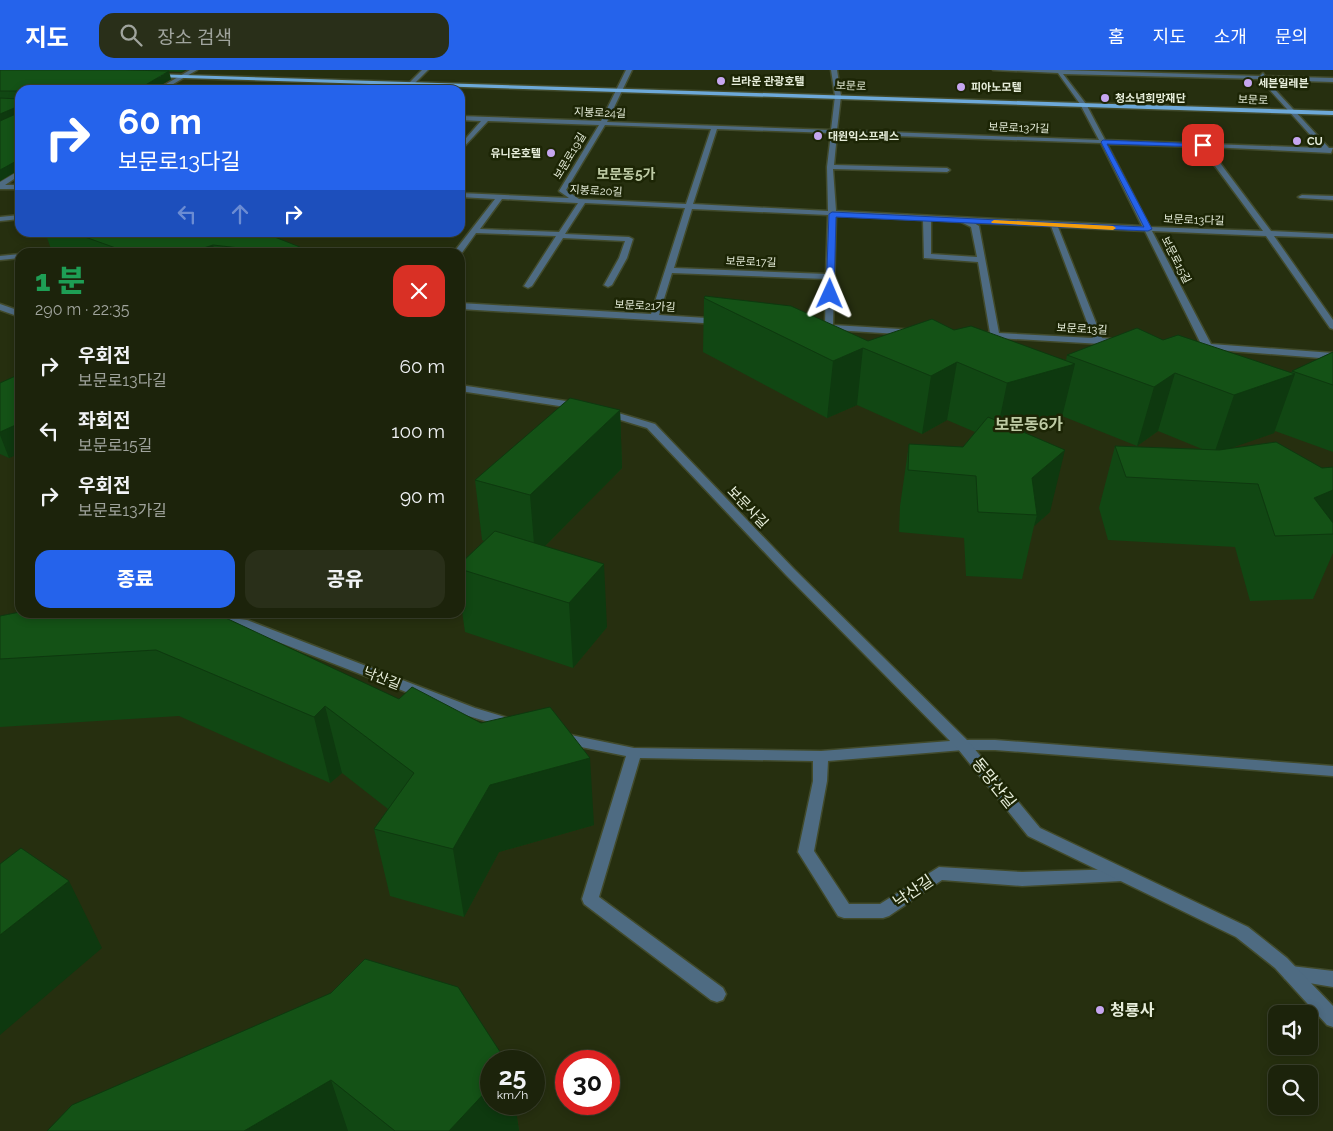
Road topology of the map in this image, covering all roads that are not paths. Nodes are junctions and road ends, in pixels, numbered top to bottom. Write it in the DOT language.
graph roads {
  1 [pos="194,70"];
  2 [pos="425,70"];
  3 [pos="629,70"];
  4 [pos="834,70"];
  5 [pos="996,70"];
  6 [pos="1263,70"];
  7 [pos="1059,71"];
  8 [pos="147,74"];
  9 [pos="185,76"];
  10 [pos="1262,78"];
  11 [pos="1333,80"];
  12 [pos="413,82"];
  13 [pos="168,85"];
  14 [pos="410,85"];
  15 [pos="620,89"];
  16 [pos="838,96"];
  17 [pos="1083,104"];
  18 [pos="1293,111"];
  19 [pos="1333,112"];
  20 [pos="465,118"];
  21 [pos="486,119"];
  22 [pos="603,124"];
  23 [pos="714,128"];
  24 [pos="834,132"];
  25 [pos="1103,142"];
  26 [pos="465,143"];
  27 [pos="1203,145"];
  28 [pos="1330,150"];
  29 [pos="1333,155"];
  30 [pos="830,167"];
  31 [pos="947,170"];
  32 [pos="15,176"];
  33 [pos="0,186"];
  34 [pos="15,187"];
  35 [pos="465,195"];
  36 [pos="500,197"];
  37 [pos="1302,197"];
  38 [pos="1333,198"];
  39 [pos="580,202"];
  40 [pos="690,208"];
  41 [pos="832,214"];
  42 [pos="15,218"];
  43 [pos="0,219"];
  44 [pos="927,219"];
  45 [pos="963,220"];
  46 [pos="1054,225"];
  47 [pos="1148,229"];
  48 [pos="474,231"];
  49 [pos="1268,233"];
  50 [pos="559,235"];
  51 [pos="1333,236"];
  52 [pos="461,248"];
  53 [pos="15,256"];
  54 [pos="0,258"];
  55 [pos="981,260"];
  56 [pos="670,270"];
  57 [pos="830,277"];
  58 [pos="608,285"];
  59 [pos="528,286"];
  60 [pos="465,306"];
  61 [pos="0,307"];
  62 [pos="15,312"];
  63 [pos="654,318"];
  64 [pos="732,322"];
  65 [pos="810,326"];
  66 [pos="1333,326"];
  67 [pos="829,327"];
  68 [pos="926,332"];
  69 [pos="975,335"];
  70 [pos="995,336"];
  71 [pos="1099,341"];
  72 [pos="1129,342"];
  73 [pos="1188,345"];
  74 [pos="1207,346"];
  75 [pos="1333,356"];
  76 [pos="465,389"];
  77 [pos="205,618"];
  78 [pos="525,727"];
  79 [pos="544,733"];
  80 [pos="963,745"];
  81 [pos="634,753"];
  82 [pos="821,756"];
  83 [pos="1333,770"];
  84 [pos="1122,875"];
  85 [pos="1291,974"];
  86 [pos="1333,979"];
  87 [pos="717,994"];
  88 [pos="1333,1019"];
  1 -- 9 [label="street"];
  2 -- 12 [label="street"];
  3 -- 15 [label="street"];
  4 -- 16 [label="street"];
  5 -- 7 [label="street"];
  6 -- 10 [label="street"];
  7 -- 10 [label="street"];
  7 -- 17 [label="street"];
  8 -- 9 [label="main road, 보문로"];
  9 -- 12 [label="main road, 보문로"];
  9 -- 13 [label="street"];
  10 -- 11 [label="street"];
  10 -- 18 [label="street"];
  12 -- 14 [label="street"];
  12 -- 15 [label="main road, 보문로"];
  15 -- 16 [label="main road, 보문로"];
  15 -- 22 [label="street, 보문로19길"];
  16 -- 17 [label="main road, 보문로"];
  16 -- 24 [label="street"];
  17 -- 18 [label="main road, 보문로"];
  17 -- 25 [label="street, 보문로15길"];
  18 -- 19 [label="main road, 보문로"];
  18 -- 28 [label="street"];
  20 -- 21 [label="street, 지봉로24길"];
  21 -- 22 [label="street, 지봉로24길"];
  21 -- 26 [label="street"];
  22 -- 23 [label="street, 지봉로24길"];
  22 -- 39 [label="street, 보문로19길"];
  23 -- 24 [label="street, 지봉로24길"];
  23 -- 40 [label="street"];
  24 -- 25 [label="street, 보문로13가길"];
  24 -- 30 [label="street"];
  25 -- 27 [label="street, 보문로13가길"];
  25 -- 47 [label="street, 보문로15길"];
  27 -- 28 [label="street, 보문로13가길"];
  27 -- 49 [label="street"];
  28 -- 29 [label="street"];
  30 -- 31 [label="street"];
  30 -- 41 [label="street"];
  32 -- 33 [label="street"];
  33 -- 34 [label="street"];
  35 -- 36 [label="street, 지봉로20길"];
  36 -- 39 [label="street, 지봉로20길"];
  36 -- 48 [label="street"];
  37 -- 38 [label="street"];
  39 -- 40 [label="street, 지봉로20길"];
  39 -- 50 [label="street"];
  40 -- 41 [label="street, 지봉로20길"];
  40 -- 56 [label="street"];
  41 -- 44 [label="street, 보문로13다길"];
  41 -- 57 [label="street"];
  42 -- 43 [label="street"];
  44 -- 45 [label="street, 보문로13다길"];
  44 -- 55 [label="street"];
  45 -- 46 [label="street, 보문로13다길"];
  45 -- 55 [label="street"];
  46 -- 47 [label="street, 보문로13다길"];
  46 -- 71 [label="street"];
  47 -- 49 [label="street, 보문로13다길"];
  47 -- 74 [label="street, 보문로15길"];
  48 -- 50 [label="street"];
  48 -- 52 [label="street"];
  49 -- 51 [label="street, 보문로13다길"];
  49 -- 66 [label="street"];
  50 -- 58 [label="street"];
  50 -- 59 [label="street"];
  53 -- 54 [label="street"];
  55 -- 70 [label="street"];
  56 -- 57 [label="street, 보문로17길"];
  56 -- 63 [label="street"];
  57 -- 67 [label="street"];
  60 -- 63 [label="street, 보문로21가길"];
  61 -- 62 [label="street"];
  63 -- 64 [label="street, 보문로21가길"];
  65 -- 67 [label="street"];
  67 -- 68 [label="street"];
  69 -- 70 [label="street, 보문로13길"];
  70 -- 71 [label="street, 보문로13길"];
  71 -- 72 [label="street, 보문로13길"];
  73 -- 74 [label="street"];
  74 -- 75 [label="street"];
  76 -- 80 [label="street, 보문사길"];
  77 -- 78 [label="street, 낙산길"];
  79 -- 81 [label="street"];
  80 -- 82 [label="street"];
  80 -- 83 [label="street, 동망산길"];
  80 -- 84 [label="street, 동망산길"];
  81 -- 82 [label="street"];
  81 -- 87 [label="street"];
  82 -- 84 [label="street, 낙산길"];
  84 -- 85 [label="street, 동망산길"];
  85 -- 86 [label="street"];
  85 -- 88 [label="street, 동망산길"];
}
